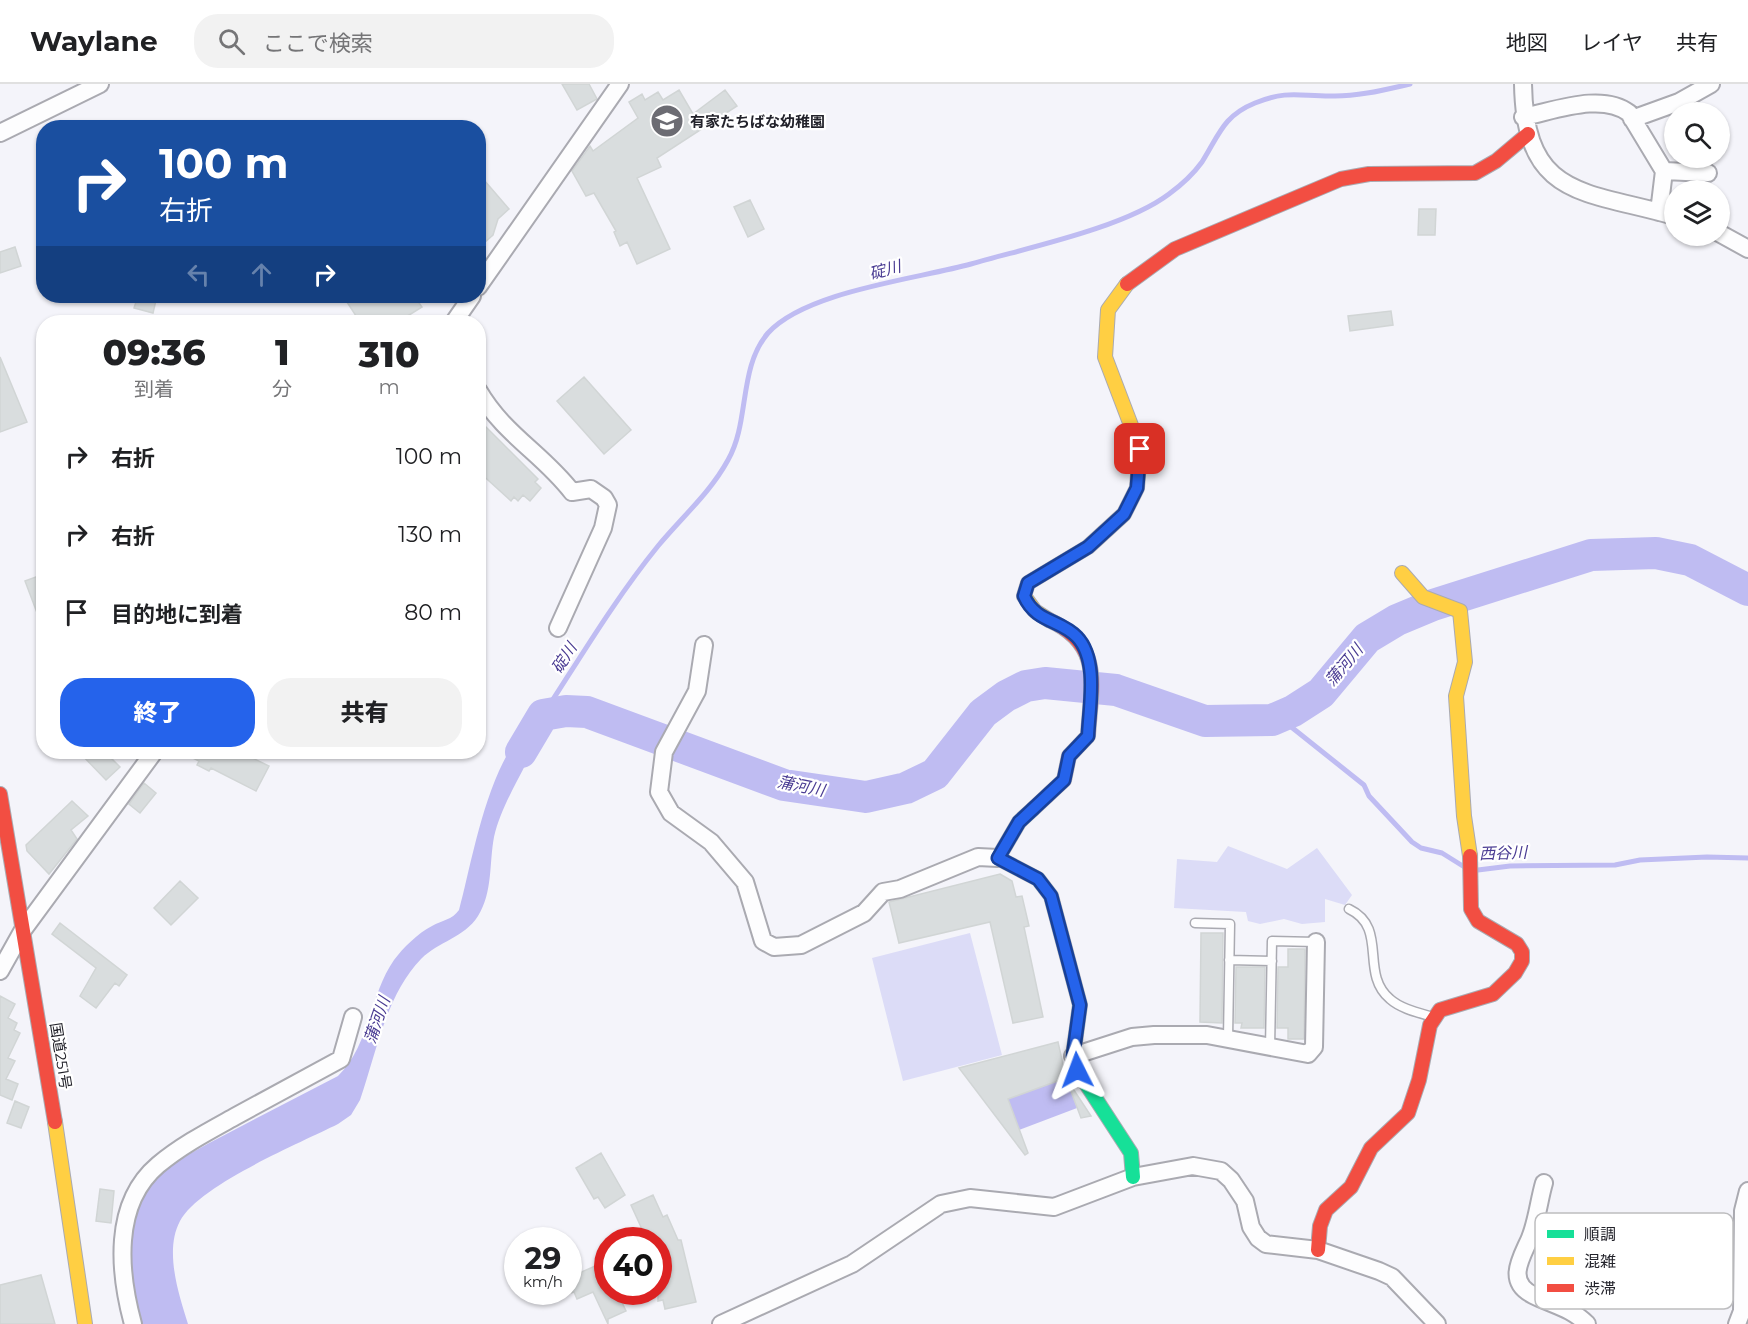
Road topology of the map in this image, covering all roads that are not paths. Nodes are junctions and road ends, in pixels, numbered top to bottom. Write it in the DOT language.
graph roads {
  1 [pos="100,84"];
  2 [pos="620,84"];
  3 [pos="1523,84"];
  4 [pos="1711,84"];
  5 [pos="1524,117"];
  6 [pos="1632,119"];
  7 [pos="0,133"];
  8 [pos="1528,134"];
  9 [pos="1664,171"];
  10 [pos="1708,173"];
  11 [pos="1665,180"];
  12 [pos="1664,213"];
  13 [pos="1730,239"];
  14 [pos="1748,249"];
  15 [pos="486,275"];
  16 [pos="486,401"];
  17 [pos="1402,573"];
  18 [pos="558,628"];
  19 [pos="704,645"];
  20 [pos="149,759"];
  21 [pos="0,794"];
  22 [pos="998,858"];
  23 [pos="1349,909"];
  24 [pos="1195,923"];
  25 [pos="23,930"];
  26 [pos="1316,942"];
  27 [pos="1229,960"];
  28 [pos="1272,961"];
  29 [pos="0,971"];
  30 [pos="353,1017"];
  31 [pos="1434,1018"];
  32 [pos="1228,1038"];
  33 [pos="1270,1048"];
  34 [pos="1073,1056"];
  35 [pos="1133,1177"];
  36 [pos="1544,1183"];
  37 [pos="1748,1191"];
  38 [pos="1537,1213"];
  39 [pos="1535,1220"];
  40 [pos="1318,1250"];
  41 [pos="1535,1295"];
  42 [pos="1566,1309"];
  43 [pos="1421,1317"];
  44 [pos="85,1324"];
  45 [pos="134,1324"];
  46 [pos="721,1324"];
  47 [pos="1437,1324"];
  48 [pos="1587,1324"];
  49 [pos="1737,1324"];
  1 -- 7 [label="street"];
  2 -- 15 [label="street"];
  3 -- 5 [label="street"];
  4 -- 6 [label="street"];
  5 -- 6 [label="street"];
  5 -- 8 [label="street"];
  6 -- 9 [label="street"];
  8 -- 12 [label="street"];
  8 -- 22 [label="main road"];
  9 -- 10 [label="street"];
  9 -- 11 [label="street"];
  13 -- 14 [label="street"];
  16 -- 18 [label="street"];
  17 -- 31 [label="main road"];
  19 -- 22 [label="street"];
  20 -- 25 [label="street"];
  21 -- 25 [label="main road, 国道251号"];
  22 -- 34 [label="main road"];
  23 -- 31 [label="lane"];
  24 -- 27 [label="lane"];
  25 -- 29 [label="street"];
  25 -- 44 [label="main road, 国道251号"];
  26 -- 28 [label="lane"];
  26 -- 33 [label="street"];
  27 -- 28 [label="lane"];
  27 -- 32 [label="lane"];
  28 -- 33 [label="lane"];
  30 -- 45 [label="street"];
  31 -- 40 [label="main road"];
  32 -- 33 [label="street"];
  32 -- 34 [label="street"];
  34 -- 35 [label="main road"];
  35 -- 40 [label="street"];
  35 -- 46 [label="street"];
  36 -- 38 [label="street"];
  37 -- 49 [label="street"];
  39 -- 41 [label="street"];
  40 -- 43 [label="street"];
  42 -- 48 [label="street"];
  43 -- 47 [label="street"];
}
